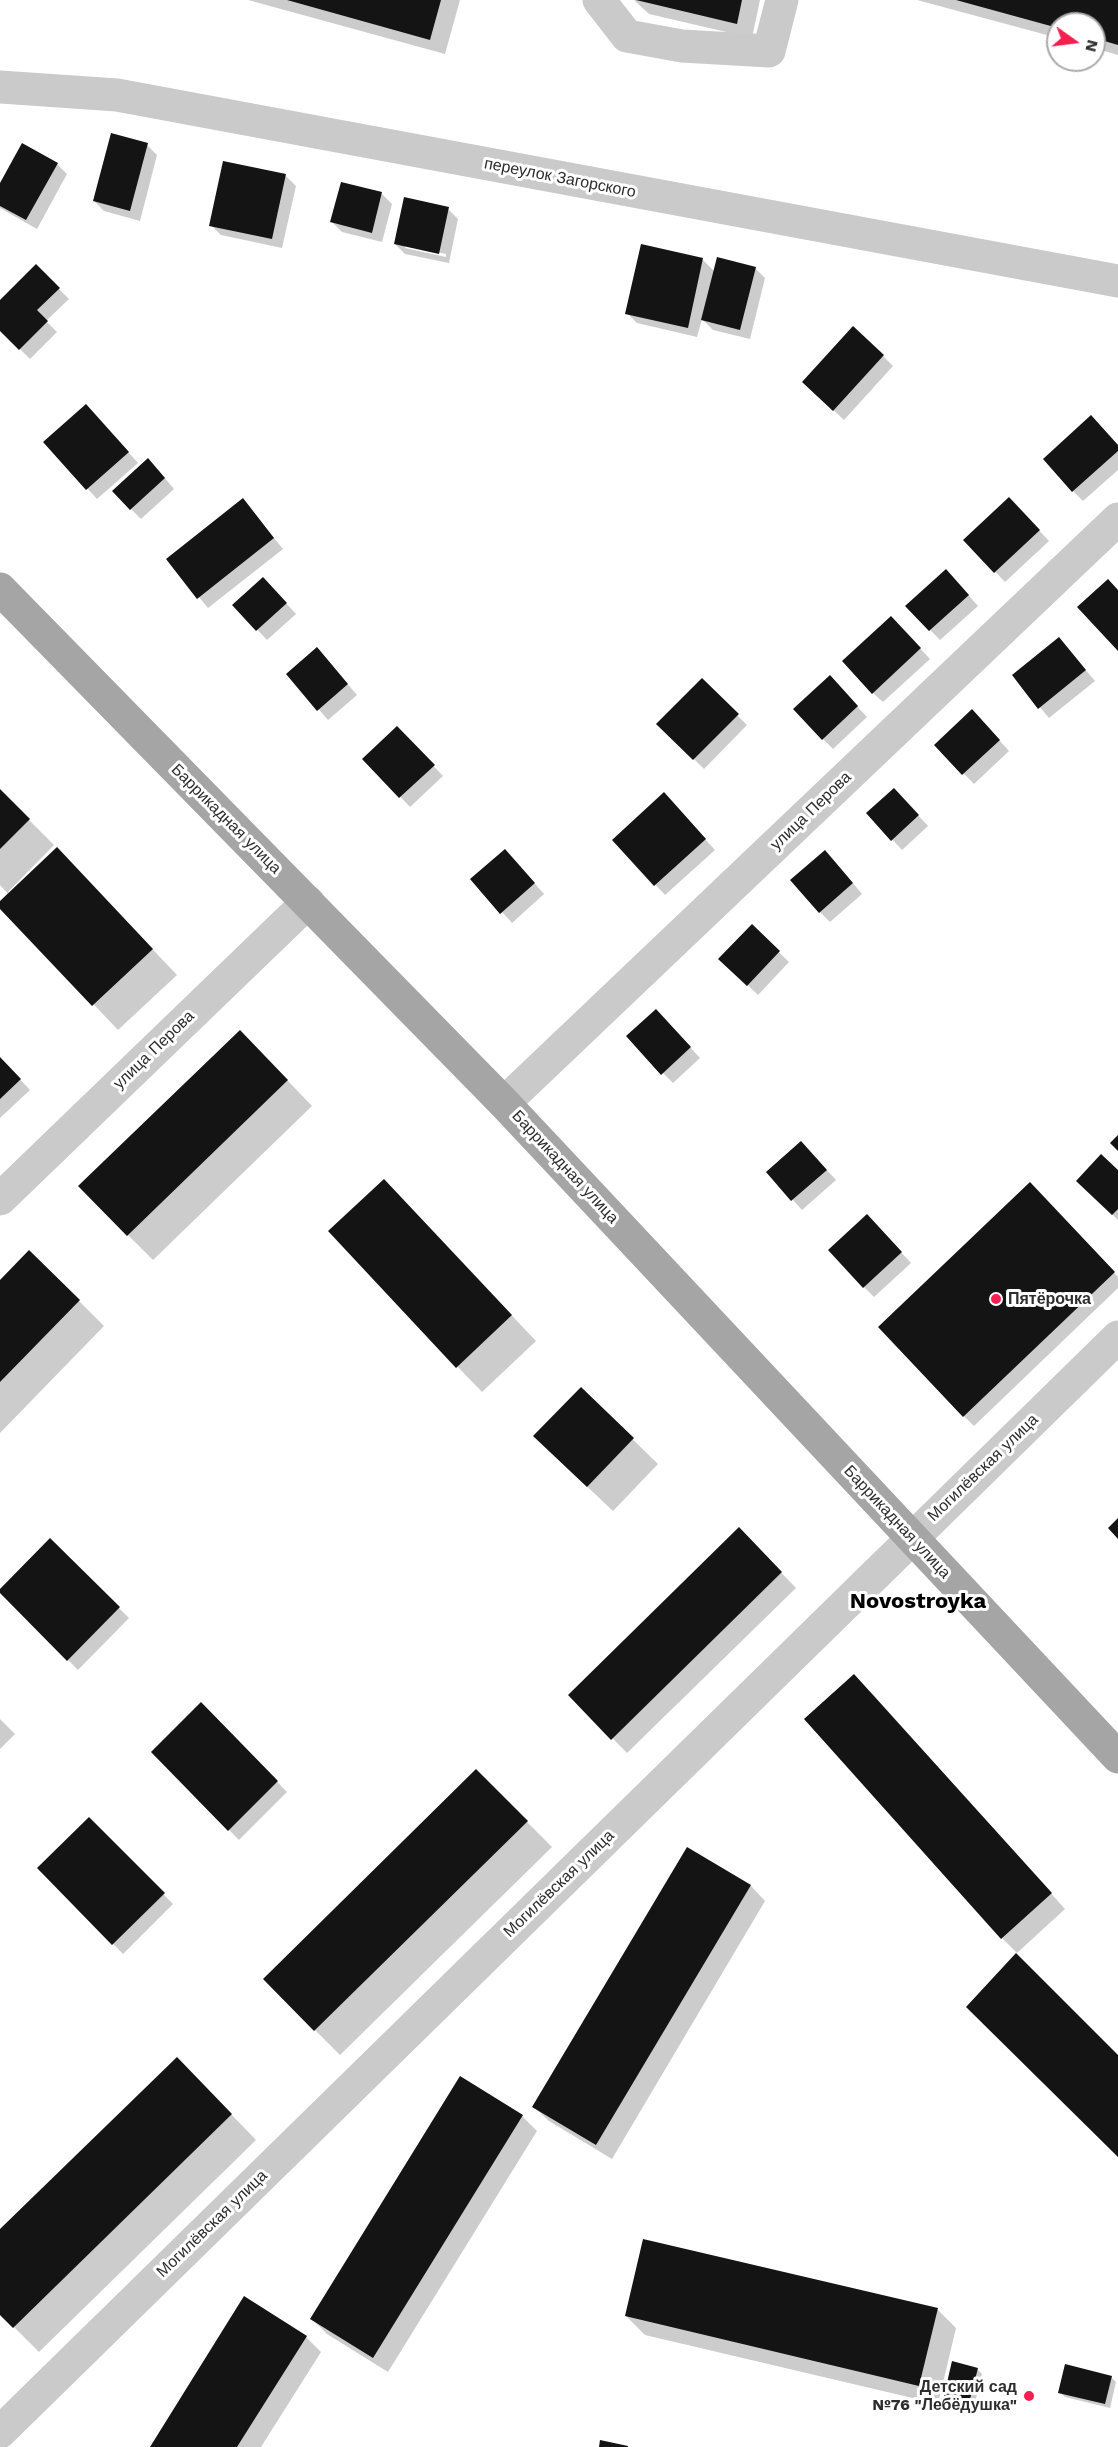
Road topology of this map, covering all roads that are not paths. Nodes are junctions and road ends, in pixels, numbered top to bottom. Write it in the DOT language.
graph roads {
  1 [pos="599,0"];
  2 [pos="782,0"];
  3 [pos="0,87"];
  4 [pos="1118,281"];
  5 [pos="1118,519"];
  6 [pos="0,589"];
  7 [pos="308,902"];
  8 [pos="504,1103"];
  9 [pos="0,1199"];
  10 [pos="1118,1337"];
  11 [pos="912,1537"];
  12 [pos="1118,1757"];
  13 [pos="0,2432"];
  1 -- 2 [label="street"];
  3 -- 4 [label="street, переулок Загорского"];
  5 -- 8 [label="street, улица Перова"];
  6 -- 7 [label="main road, Баррикадная улица"];
  7 -- 8 [label="main road, Баррикадная улица"];
  7 -- 9 [label="street, улица Перова"];
  8 -- 11 [label="main road, Баррикадная улица"];
  10 -- 11 [label="street, Могилёвская улица"];
  11 -- 12 [label="main road, Баррикадная улица"];
  11 -- 13 [label="street, Могилёвская улица"];
}
